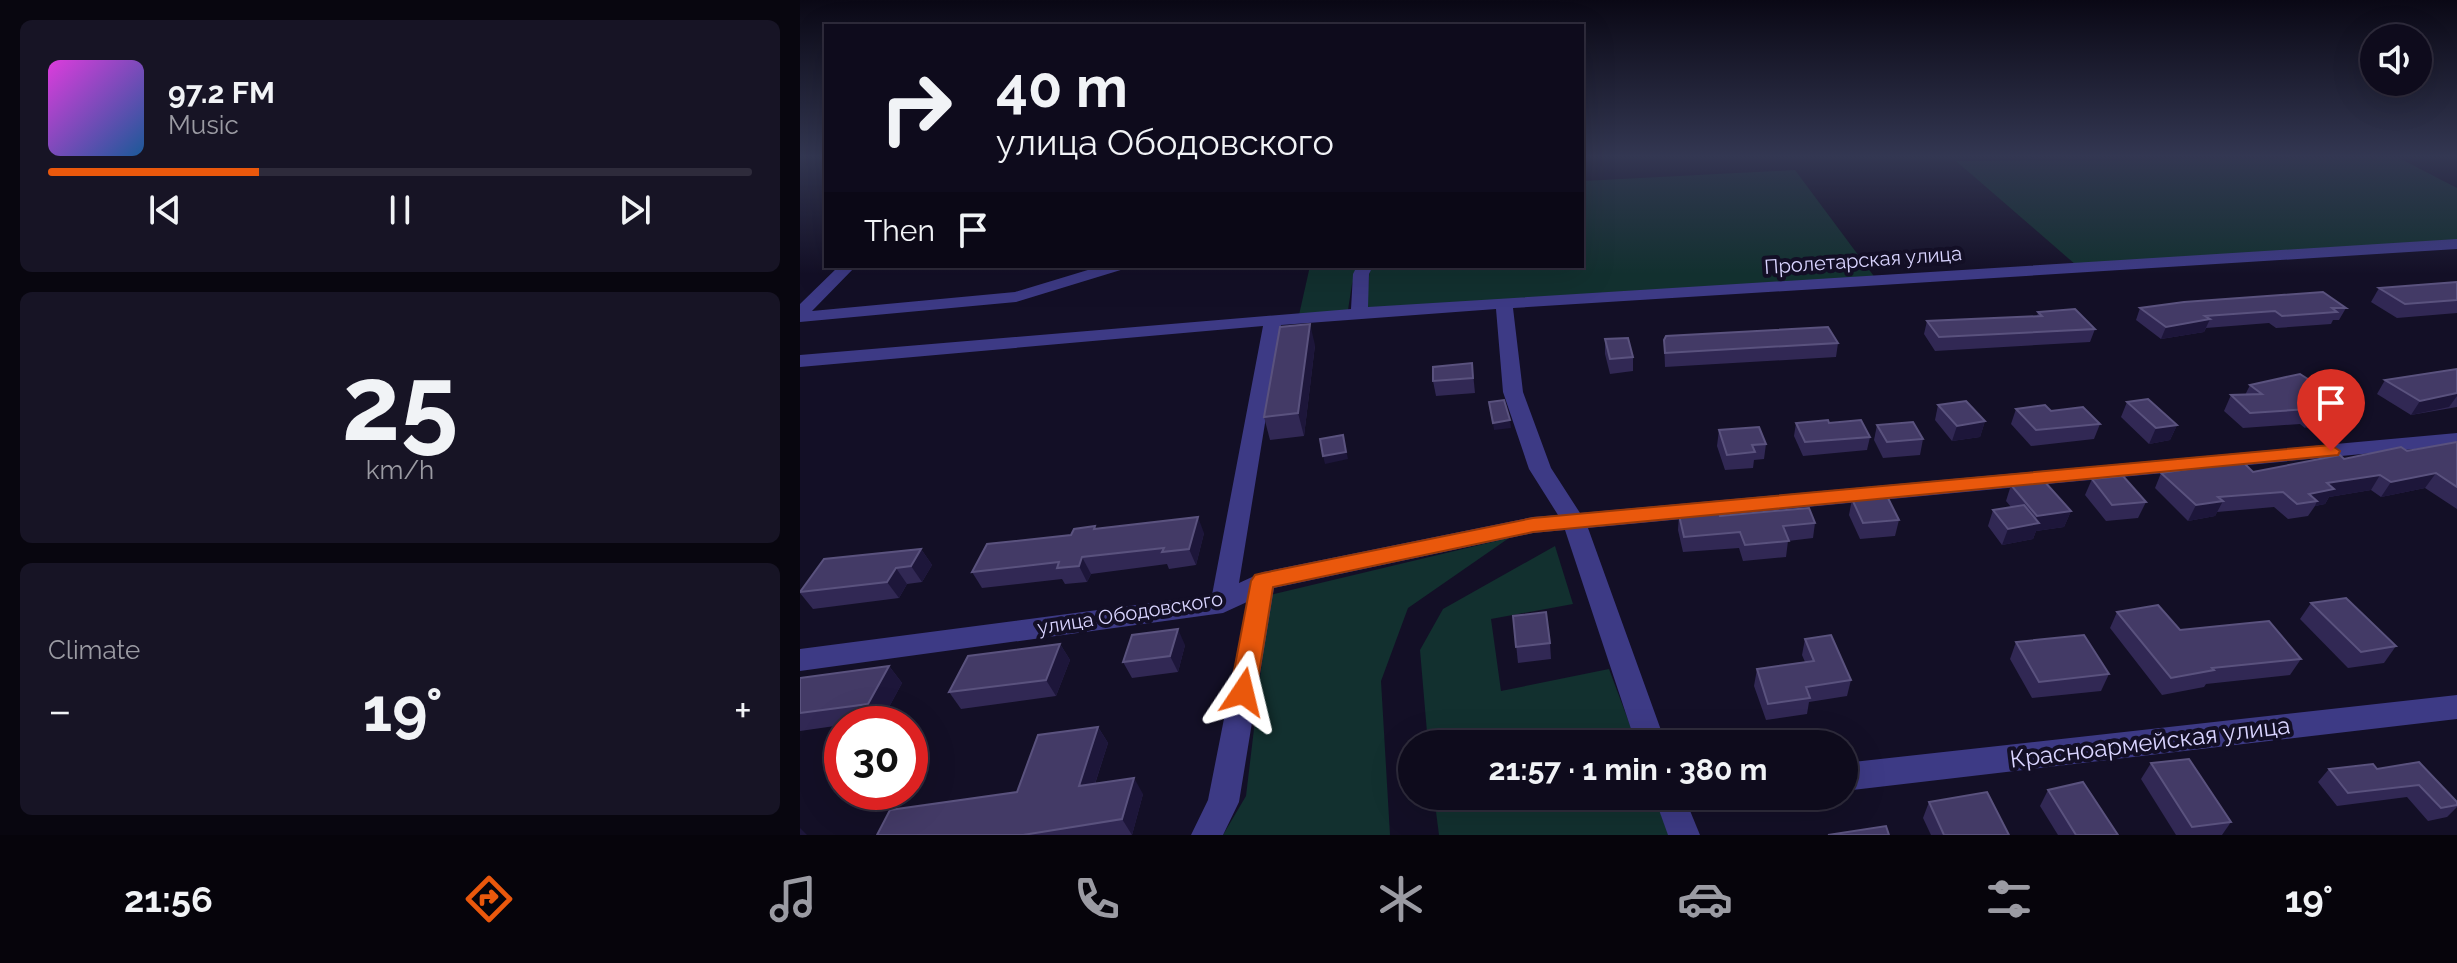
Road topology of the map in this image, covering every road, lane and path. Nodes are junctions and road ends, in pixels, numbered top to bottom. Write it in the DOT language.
graph roads {
  1 [pos="2457,244"];
  2 [pos="846,268"];
  3 [pos="1111,268"];
  4 [pos="1364,268"];
  5 [pos="1504,305"];
  6 [pos="1359,313"];
  7 [pos="800,315"];
  8 [pos="1273,320"];
  9 [pos="800,361"];
  10 [pos="2457,439"];
  11 [pos="1574,521"];
  12 [pos="1263,581"];
  13 [pos="1223,603"];
  14 [pos="800,660"];
  15 [pos="2457,707"];
  16 [pos="1646,730"];
  17 [pos="1858,775"];
  18 [pos="1677,810"];
  19 [pos="1207,835"];
  20 [pos="1684,835"];
  1 -- 5 [label="street, Пролетарская улица"];
  2 -- 7 [label="street"];
  3 -- 7 [label="street"];
  4 -- 6 [label="street"];
  5 -- 6 [label="street, Пролетарская улица"];
  5 -- 11 [label="street"];
  6 -- 8 [label="street, Пролетарская улица"];
  8 -- 9 [label="street, Пролетарская улица"];
  8 -- 13 [label="street"];
  10 -- 11 [label="street, улица Ободовского"];
  11 -- 12 [label="street, улица Ободовского"];
  11 -- 16 [label="street"];
  12 -- 13 [label="street, улица Ободовского"];
  12 -- 19 [label="street"];
  13 -- 14 [label="street, улица Ободовского"];
  15 -- 17 [label="street, Красноармейская улица"];
  18 -- 20 [label="street"];
}
